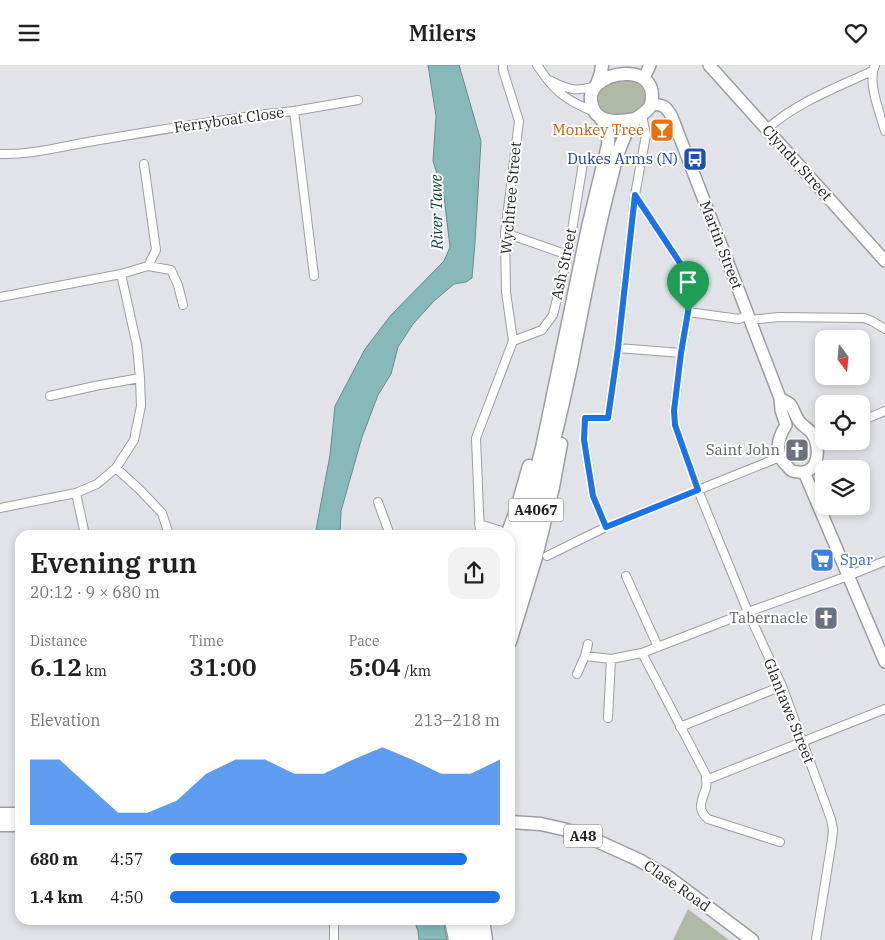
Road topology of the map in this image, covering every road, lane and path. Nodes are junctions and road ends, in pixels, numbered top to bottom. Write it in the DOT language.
graph roads {
  1 [pos="503,65"];
  2 [pos="537,65"];
  3 [pos="602,65"];
  4 [pos="621,65"];
  5 [pos="650,65"];
  6 [pos="709,65"];
  7 [pos="874,68"];
  8 [pos="638,76"];
  9 [pos="547,79"];
  10 [pos="596,85"];
  11 [pos="358,100"];
  12 [pos="651,104"];
  13 [pos="294,111"];
  14 [pos="597,115"];
  15 [pos="639,117"];
  16 [pos="767,129"];
  17 [pos="885,131"];
  18 [pos="0,154"];
  19 [pos="583,163"];
  20 [pos="144,164"];
  21 [pos="635,195"];
  22 [pos="505,233"];
  23 [pos="568,255"];
  24 [pos="885,261"];
  25 [pos="148,266"];
  26 [pos="121,273"];
  27 [pos="314,277"];
  28 [pos="0,297"];
  29 [pos="183,305"];
  30 [pos="688,312"];
  31 [pos="749,318"];
  32 [pos="885,329"];
  33 [pos="513,341"];
  34 [pos="618,348"];
  35 [pos="681,353"];
  36 [pos="140,378"];
  37 [pos="50,396"];
  38 [pos="780,398"];
  39 [pos="556,409"];
  40 [pos="885,411"];
  41 [pos="870,417"];
  42 [pos="800,423"];
  43 [pos="786,425"];
  44 [pos="815,435"];
  45 [pos="818,450"];
  46 [pos="780,457"];
  47 [pos="116,468"];
  48 [pos="804,472"];
  49 [pos="698,490"];
  50 [pos="76,493"];
  51 [pos="378,502"];
  52 [pos="0,508"];
  53 [pos="479,524"];
  54 [pos="606,527"];
  55 [pos="84,530"];
  56 [pos="167,530"];
  57 [pos="388,530"];
  58 [pos="480,530"];
  59 [pos="499,530"];
  60 [pos="508,530"];
  61 [pos="515,551"];
  62 [pos="547,556"];
  63 [pos="885,561"];
  64 [pos="626,576"];
  65 [pos="848,576"];
  66 [pos="515,585"];
  67 [pos="748,612"];
  68 [pos="515,626"];
  69 [pos="588,643"];
  70 [pos="658,647"];
  71 [pos="642,653"];
  72 [pos="585,656"];
  73 [pos="610,659"];
  74 [pos="885,662"];
  75 [pos="577,673"];
  76 [pos="782,686"];
  77 [pos="885,709"];
  78 [pos="608,718"];
  79 [pos="680,727"];
  80 [pos="803,741"];
  81 [pos="706,780"];
  82 [pos="0,814"];
  83 [pos="15,814"];
  84 [pos="515,821"];
  85 [pos="0,825"];
  86 [pos="15,825"];
  87 [pos="780,842"];
  88 [pos="334,925"];
  89 [pos="452,925"];
  90 [pos="461,925"];
  91 [pos="471,925"];
  92 [pos="484,925"];
  93 [pos="334,940"];
  94 [pos="455,940"];
  95 [pos="464,940"];
  96 [pos="474,940"];
  97 [pos="486,940"];
  98 [pos="752,940"];
  99 [pos="816,940"];
  1 -- 22 [label="street, Wychtree Street"];
  2 -- 9 [label="street"];
  3 -- 10 [label="main road"];
  4 -- 8 [label="main road"];
  5 -- 8 [label="main road"];
  6 -- 16 [label="main road, Clyndu Street"];
  7 -- 16 [label="street"];
  7 -- 17 [label="street"];
  8 -- 10 [label="main road"];
  8 -- 12 [label="main road"];
  9 -- 10 [label="street"];
  9 -- 14 [label="street"];
  10 -- 14 [label="main road"];
  11 -- 13 [label="street"];
  12 -- 15 [label="main road"];
  12 -- 31 [label="main road, Martin Street"];
  13 -- 18 [label="street, Ferryboat Close"];
  13 -- 27 [label="street, Ferryboat Close"];
  14 -- 15 [label="main road"];
  14 -- 39 [label="main road, A4067"];
  15 -- 21 [label="street"];
  15 -- 39 [label="main road, A4067"];
  16 -- 24 [label="main road, Clyndu Street"];
  19 -- 23 [label="street, Ash Street"];
  20 -- 25 [label="street"];
  21 -- 30 [label="street, Glantawe Street"];
  21 -- 34 [label="street"];
  22 -- 23 [label="street"];
  22 -- 33 [label="street, Wychtree Street"];
  23 -- 33 [label="street, Ash Street"];
  25 -- 26 [label="street"];
  25 -- 29 [label="street"];
  26 -- 28 [label="street"];
  26 -- 36 [label="street"];
  30 -- 31 [label="street"];
  30 -- 35 [label="street, Glantawe Street"];
  31 -- 32 [label="street"];
  31 -- 38 [label="main road, Martin Street"];
  33 -- 53 [label="street, Wychtree Street"];
  34 -- 35 [label="street"];
  34 -- 54 [label="street"];
  35 -- 49 [label="street, Glantawe Street"];
  36 -- 37 [label="street"];
  36 -- 47 [label="street"];
  38 -- 42 [label="main road"];
  38 -- 43 [label="main road"];
  39 -- 60 [label="main road"];
  39 -- 61 [label="main road, A4067"];
  39 -- 66 [label="main road, A4067"];
  39 -- 68 [label="main road"];
  40 -- 41 [label="street"];
  42 -- 43 [label="main road"];
  42 -- 44 [label="main road"];
  43 -- 46 [label="main road"];
  45 -- 48 [label="main road"];
  46 -- 48 [label="main road"];
  46 -- 49 [label="street"];
  47 -- 50 [label="street"];
  47 -- 56 [label="street"];
  48 -- 65 [label="main road"];
  49 -- 54 [label="street"];
  49 -- 67 [label="street, Glantawe Street"];
  50 -- 52 [label="street"];
  50 -- 55 [label="street"];
  51 -- 57 [label="street"];
  53 -- 58 [label="street, Wychtree Street"];
  53 -- 59 [label="street"];
  54 -- 62 [label="street"];
  63 -- 65 [label="street"];
  64 -- 70 [label="street"];
  65 -- 67 [label="street"];
  65 -- 74 [label="main road"];
  67 -- 70 [label="street"];
  67 -- 76 [label="street, Glantawe Street"];
  69 -- 72 [label="street"];
  70 -- 71 [label="street"];
  71 -- 73 [label="street"];
  71 -- 79 [label="street"];
  72 -- 73 [label="street"];
  72 -- 75 [label="street"];
  73 -- 78 [label="street"];
  76 -- 79 [label="street"];
  76 -- 80 [label="street, Glantawe Street"];
  77 -- 80 [label="street"];
  79 -- 81 [label="street"];
  80 -- 81 [label="street"];
  80 -- 99 [label="street, Glantawe Street"];
  81 -- 87 [label="street"];
  82 -- 83 [label="main road"];
  84 -- 98 [label="main road, Clase Road / A48"];
  85 -- 86 [label="main road"];
  88 -- 93 [label="street"];
  89 -- 94 [label="main road"];
  90 -- 95 [label="main road"];
  91 -- 96 [label="main road"];
  92 -- 97 [label="main road"];
}
